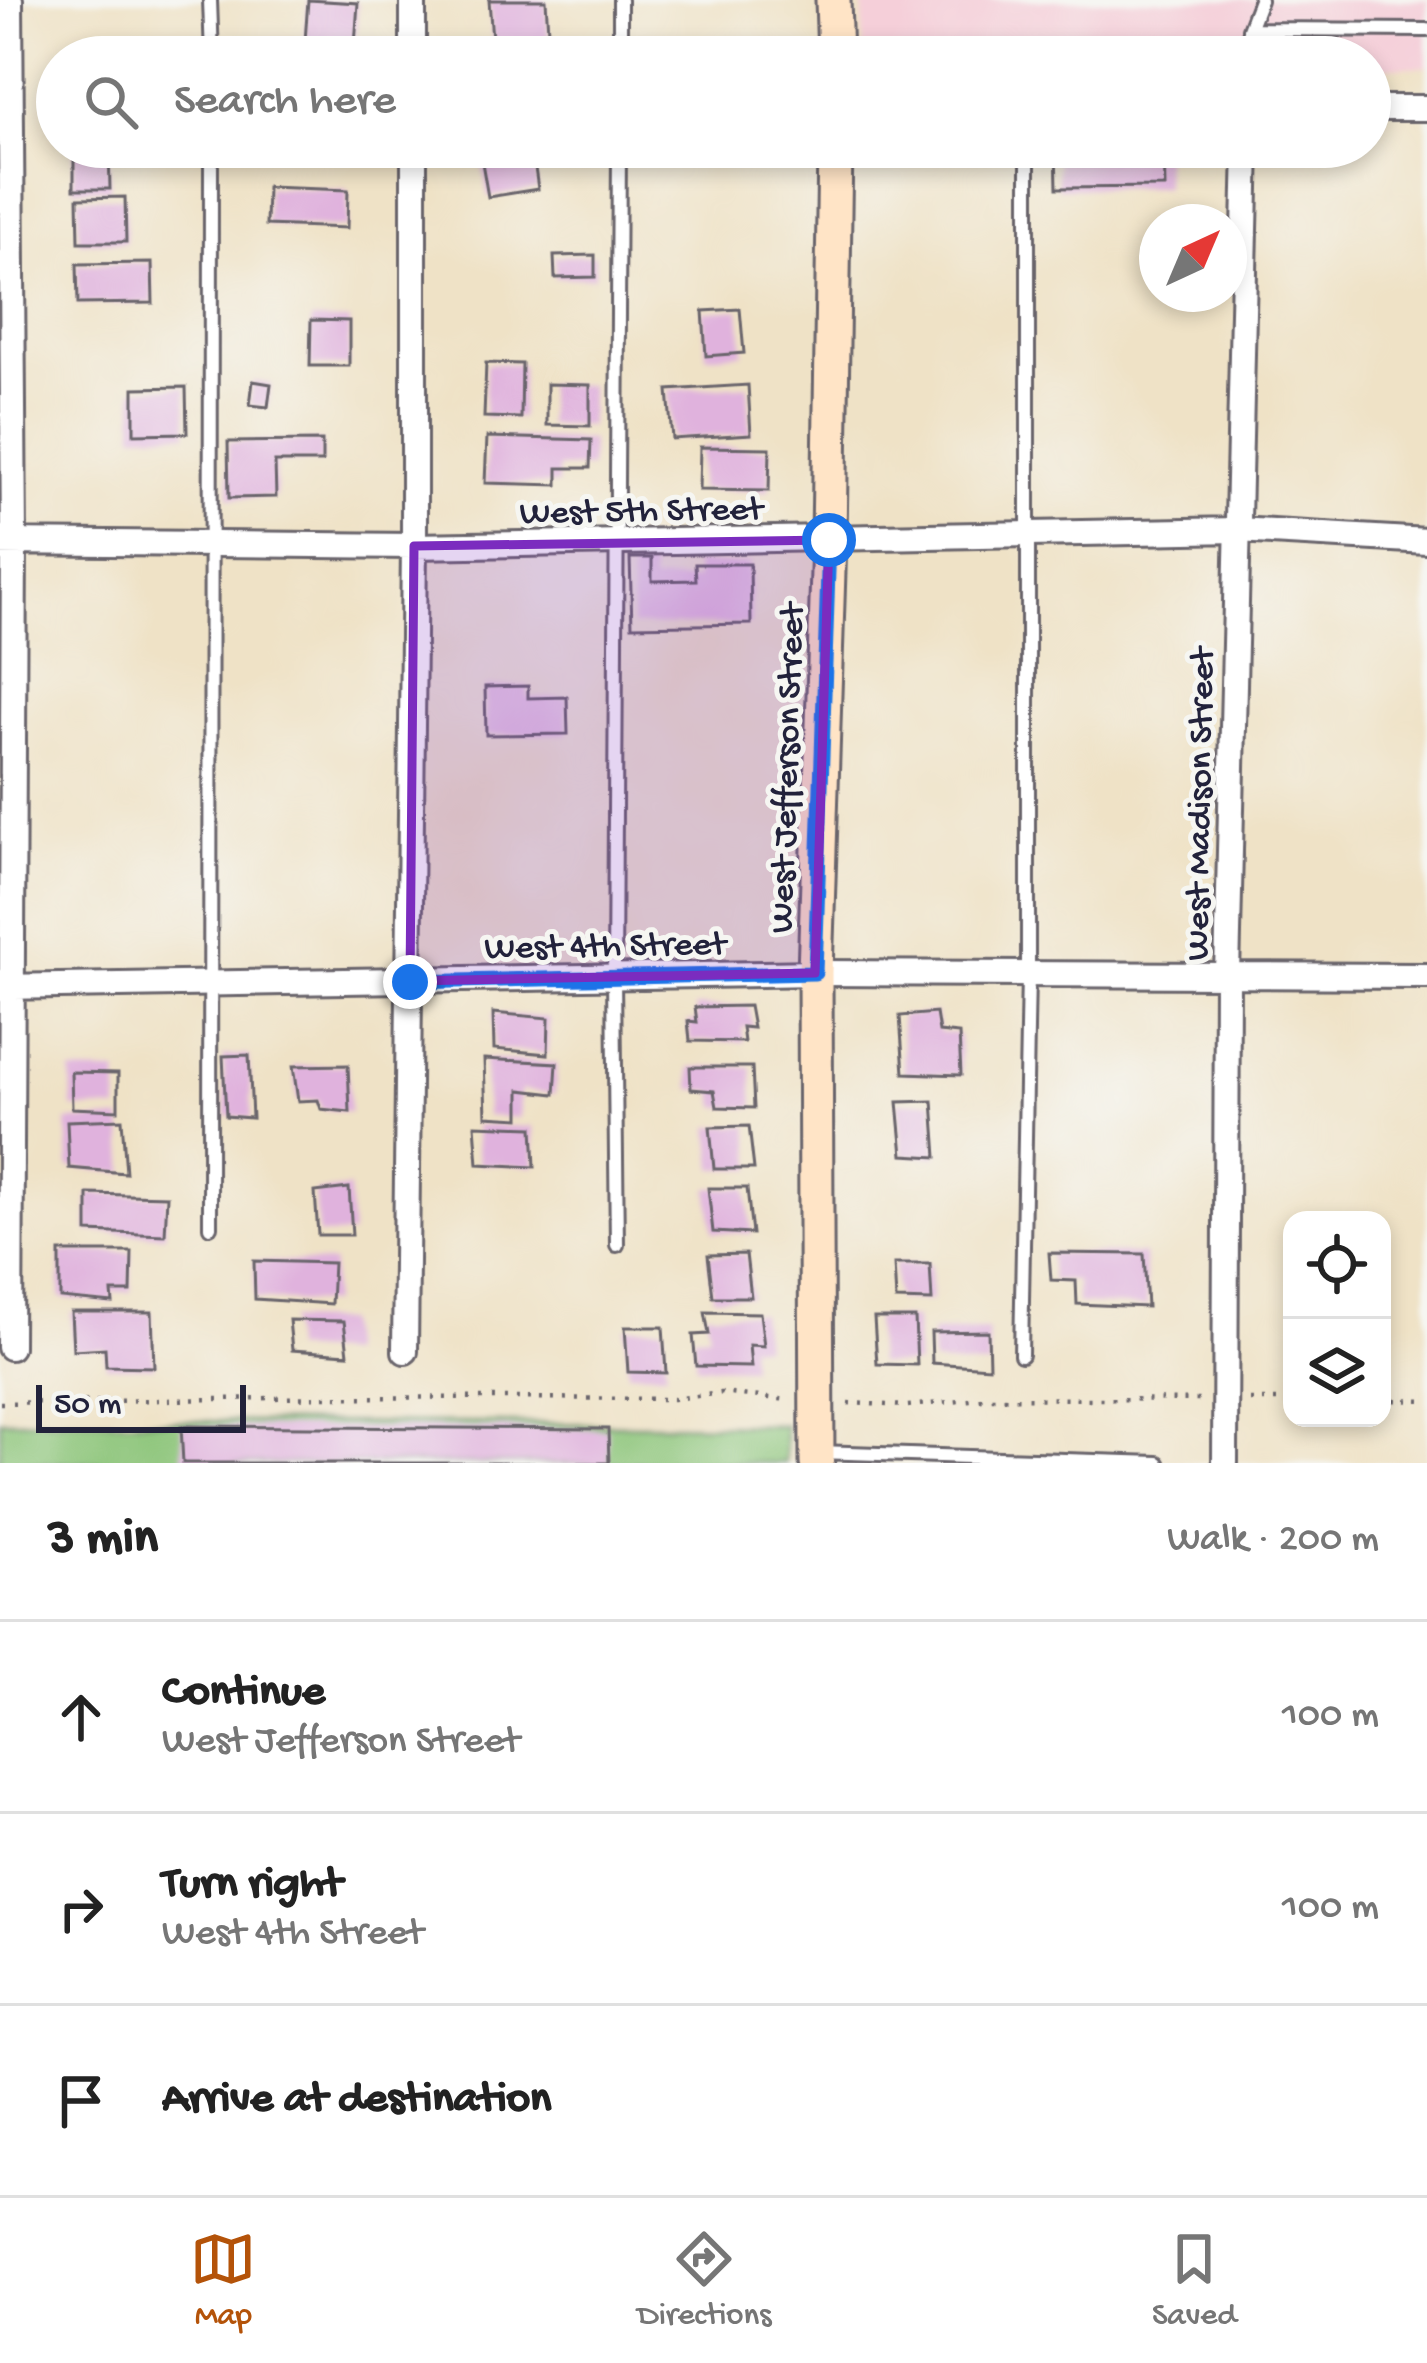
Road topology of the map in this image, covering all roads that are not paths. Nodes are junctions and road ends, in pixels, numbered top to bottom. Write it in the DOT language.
graph roads {
  1 [pos="10,0"];
  2 [pos="210,0"];
  3 [pos="413,0"];
  4 [pos="620,0"];
  5 [pos="833,0"];
  6 [pos="1260,0"];
  7 [pos="1249,29"];
  8 [pos="1427,30"];
  9 [pos="211,36"];
  10 [pos="413,36"];
  11 [pos="620,36"];
  12 [pos="834,36"];
  13 [pos="1249,36"];
  14 [pos="1391,108"];
  15 [pos="1427,108"];
  16 [pos="211,168"];
  17 [pos="413,168"];
  18 [pos="619,168"];
  19 [pos="835,168"];
  20 [pos="1028,168"];
  21 [pos="1247,168"];
  22 [pos="1238,530"];
  23 [pos="1025,535"];
  24 [pos="829,540"];
  25 [pos="1427,541"];
  26 [pos="7,542"];
  27 [pos="617,543"];
  28 [pos="209,544"];
  29 [pos="414,546"];
  30 [pos="815,973"];
  31 [pos="1028,974"];
  32 [pos="1227,975"];
  33 [pos="1427,976"];
  34 [pos="614,978"];
  35 [pos="410,982"];
  36 [pos="211,984"];
  37 [pos="5,987"];
  38 [pos="211,1227"];
  39 [pos="617,1245"];
  40 [pos="10,1346"];
  41 [pos="405,1351"];
  42 [pos="1021,1355"];
  43 [pos="817,1457"];
  44 [pos="906,1459"];
  45 [pos="1158,1463"];
  46 [pos="1226,1463"];
  1 -- 26 [label="street"];
  2 -- 9 [label="lane"];
  3 -- 10 [label="street"];
  4 -- 11 [label="lane"];
  5 -- 12 [label="street"];
  6 -- 7 [label="lane"];
  7 -- 8 [label="lane"];
  7 -- 13 [label="lane"];
  14 -- 15 [label="street"];
  16 -- 28 [label="lane"];
  17 -- 29 [label="street"];
  18 -- 27 [label="lane"];
  19 -- 24 [label="street, West Jefferson Street"];
  20 -- 23 [label="lane"];
  21 -- 22 [label="street, West Madison Street"];
  22 -- 23 [label="street, West 5th Street"];
  22 -- 25 [label="street, West 5th Street"];
  22 -- 32 [label="street, West Madison Street"];
  23 -- 24 [label="street, West 5th Street"];
  23 -- 31 [label="lane"];
  24 -- 27 [label="street, West 5th Street"];
  24 -- 30 [label="street, West Jefferson Street"];
  26 -- 28 [label="street, West 5th Street"];
  26 -- 37 [label="street"];
  27 -- 29 [label="street, West 5th Street"];
  27 -- 34 [label="lane"];
  28 -- 29 [label="street, West 5th Street"];
  28 -- 36 [label="lane"];
  29 -- 35 [label="street"];
  30 -- 31 [label="street, West 4th Street"];
  30 -- 34 [label="street, West 4th Street"];
  30 -- 43 [label="street, West Jefferson Street"];
  31 -- 32 [label="street, West 4th Street"];
  31 -- 42 [label="lane"];
  32 -- 33 [label="street, West 4th Street"];
  32 -- 46 [label="street, West Madison Street"];
  34 -- 35 [label="street, West 4th Street"];
  34 -- 39 [label="lane"];
  35 -- 36 [label="street, West 4th Street"];
  35 -- 41 [label="street"];
  36 -- 37 [label="street, West 4th Street"];
  36 -- 38 [label="lane"];
  37 -- 40 [label="street"];
  43 -- 44 [label="lane"];
  44 -- 45 [label="lane"];
}
